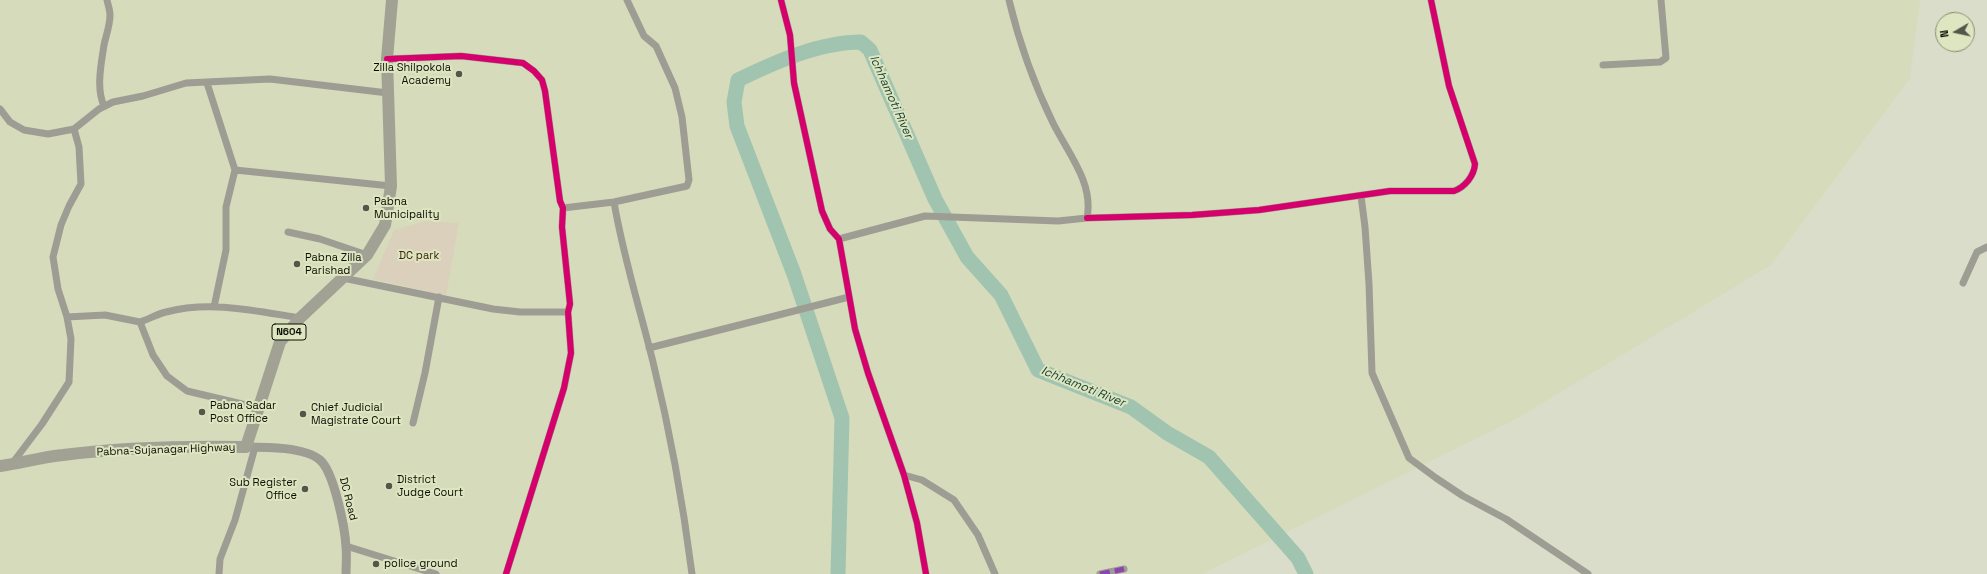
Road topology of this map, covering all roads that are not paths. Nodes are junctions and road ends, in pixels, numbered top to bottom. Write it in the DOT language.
graph roads {
  1 [pos="107,0"];
  2 [pos="392,0"];
  3 [pos="627,0"];
  4 [pos="781,0"];
  5 [pos="1009,0"];
  6 [pos="1431,0"];
  7 [pos="1661,0"];
  8 [pos="387,59"];
  9 [pos="1603,65"];
  10 [pos="207,83"];
  11 [pos="388,93"];
  12 [pos="104,106"];
  13 [pos="0,109"];
  14 [pos="74,129"];
  15 [pos="235,170"];
  16 [pos="391,186"];
  17 [pos="1361,196"];
  18 [pos="614,202"];
  19 [pos="563,208"];
  20 [pos="1087,218"];
  21 [pos="288,232"];
  22 [pos="838,240"];
  23 [pos="1987,247"];
  24 [pos="367,255"];
  25 [pos="343,278"];
  26 [pos="1963,283"];
  27 [pos="439,297"];
  28 [pos="849,297"];
  29 [pos="214,307"];
  30 [pos="568,312"];
  31 [pos="67,317"];
  32 [pos="300,318"];
  33 [pos="140,322"];
  34 [pos="649,348"];
  35 [pos="259,408"];
  36 [pos="413,423"];
  37 [pos="250,447"];
  38 [pos="5,466"];
  39 [pos="904,475"];
  40 [pos="346,546"];
  41 [pos="1124,569"];
  42 [pos="219,574"];
  43 [pos="346,574"];
  44 [pos="436,574"];
  45 [pos="506,574"];
  46 [pos="692,574"];
  47 [pos="926,574"];
  48 [pos="995,574"];
  49 [pos="1100,574"];
  50 [pos="1588,574"];
  1 -- 12 [label="street"];
  2 -- 8 [label="highway, Pabna-Sujanagar Highway / N604"];
  3 -- 18 [label="street"];
  4 -- 22 [label="street"];
  5 -- 20 [label="street"];
  6 -- 17 [label="street"];
  7 -- 9 [label="street"];
  8 -- 11 [label="highway, Pabna-Sujanagar Highway / N604"];
  8 -- 19 [label="street"];
  10 -- 11 [label="street"];
  10 -- 12 [label="street"];
  10 -- 15 [label="street"];
  11 -- 16 [label="highway, Pabna-Sujanagar Highway / N604"];
  12 -- 14 [label="street"];
  13 -- 14 [label="street"];
  14 -- 31 [label="street"];
  15 -- 16 [label="street"];
  15 -- 29 [label="street"];
  16 -- 24 [label="highway, Pabna-Sujanagar Highway / N604"];
  17 -- 20 [label="street"];
  17 -- 50 [label="street"];
  18 -- 19 [label="street"];
  18 -- 34 [label="street"];
  19 -- 30 [label="street"];
  20 -- 22 [label="street"];
  21 -- 24 [label="street"];
  22 -- 28 [label="street"];
  23 -- 26 [label="street"];
  24 -- 25 [label="highway, Pabna-Sujanagar Highway / N604"];
  25 -- 27 [label="street"];
  25 -- 32 [label="highway, Pabna-Sujanagar Highway / N604"];
  27 -- 30 [label="street"];
  27 -- 36 [label="street"];
  28 -- 34 [label="street"];
  28 -- 39 [label="street"];
  29 -- 32 [label="street"];
  29 -- 33 [label="street"];
  30 -- 45 [label="street"];
  31 -- 33 [label="street"];
  31 -- 38 [label="street"];
  32 -- 35 [label="highway, Pabna-Sujanagar Highway / N604"];
  33 -- 35 [label="street"];
  34 -- 46 [label="street"];
  35 -- 37 [label="highway, Pabna-Sujanagar Highway / N604"];
  37 -- 38 [label="highway, Pabna-Sujanagar Highway"];
  37 -- 40 [label="street, DC Road"];
  37 -- 42 [label="street"];
  39 -- 47 [label="street"];
  39 -- 48 [label="street"];
  40 -- 43 [label="street, DC Road"];
  40 -- 44 [label="street"];
  41 -- 49 [label="street"];
}
